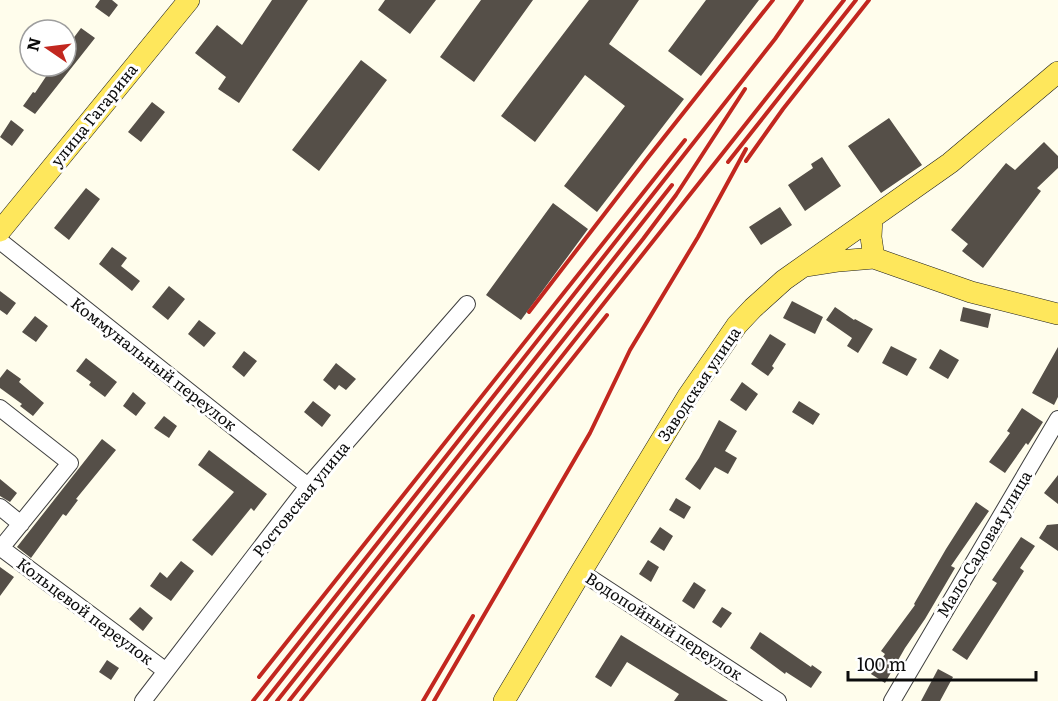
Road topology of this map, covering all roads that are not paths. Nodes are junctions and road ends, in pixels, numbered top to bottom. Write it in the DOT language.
graph roads {
  1 [pos="189,0"];
  2 [pos="1058,72"];
  3 [pos="872,218"];
  4 [pos="0,231"];
  5 [pos="0,241"];
  6 [pos="874,258"];
  7 [pos="802,268"];
  8 [pos="467,304"];
  9 [pos="1058,314"];
  10 [pos="0,408"];
  11 [pos="1058,418"];
  12 [pos="308,486"];
  13 [pos="0,507"];
  14 [pos="21,524"];
  15 [pos="581,572"];
  16 [pos="166,672"];
  17 [pos="143,701"];
  18 [pos="504,701"];
  19 [pos="778,701"];
  20 [pos="892,701"];
  1 -- 4 [label="main road, улица Гагарина"];
  2 -- 3 [label="main road, Заводская улица"];
  3 -- 6 [label="main road"];
  3 -- 7 [label="main road, Заводская улица"];
  5 -- 12 [label="street, Коммунальный переулок"];
  6 -- 7 [label="main road"];
  6 -- 9 [label="main road"];
  7 -- 15 [label="main road, Заводская улица"];
  8 -- 12 [label="street, Ростовская улица"];
  10 -- 14 [label="street, Кольцевой переулок"];
  11 -- 20 [label="street, Мало-Садовая улица"];
  12 -- 16 [label="street, Ростовская улица"];
  13 -- 14 [label="street"];
  14 -- 16 [label="street, Кольцевой переулок"];
  15 -- 18 [label="main road, Заводская улица"];
  15 -- 19 [label="street, Водопойный переулок"];
  16 -- 17 [label="street, Ростовская улица"];
}
